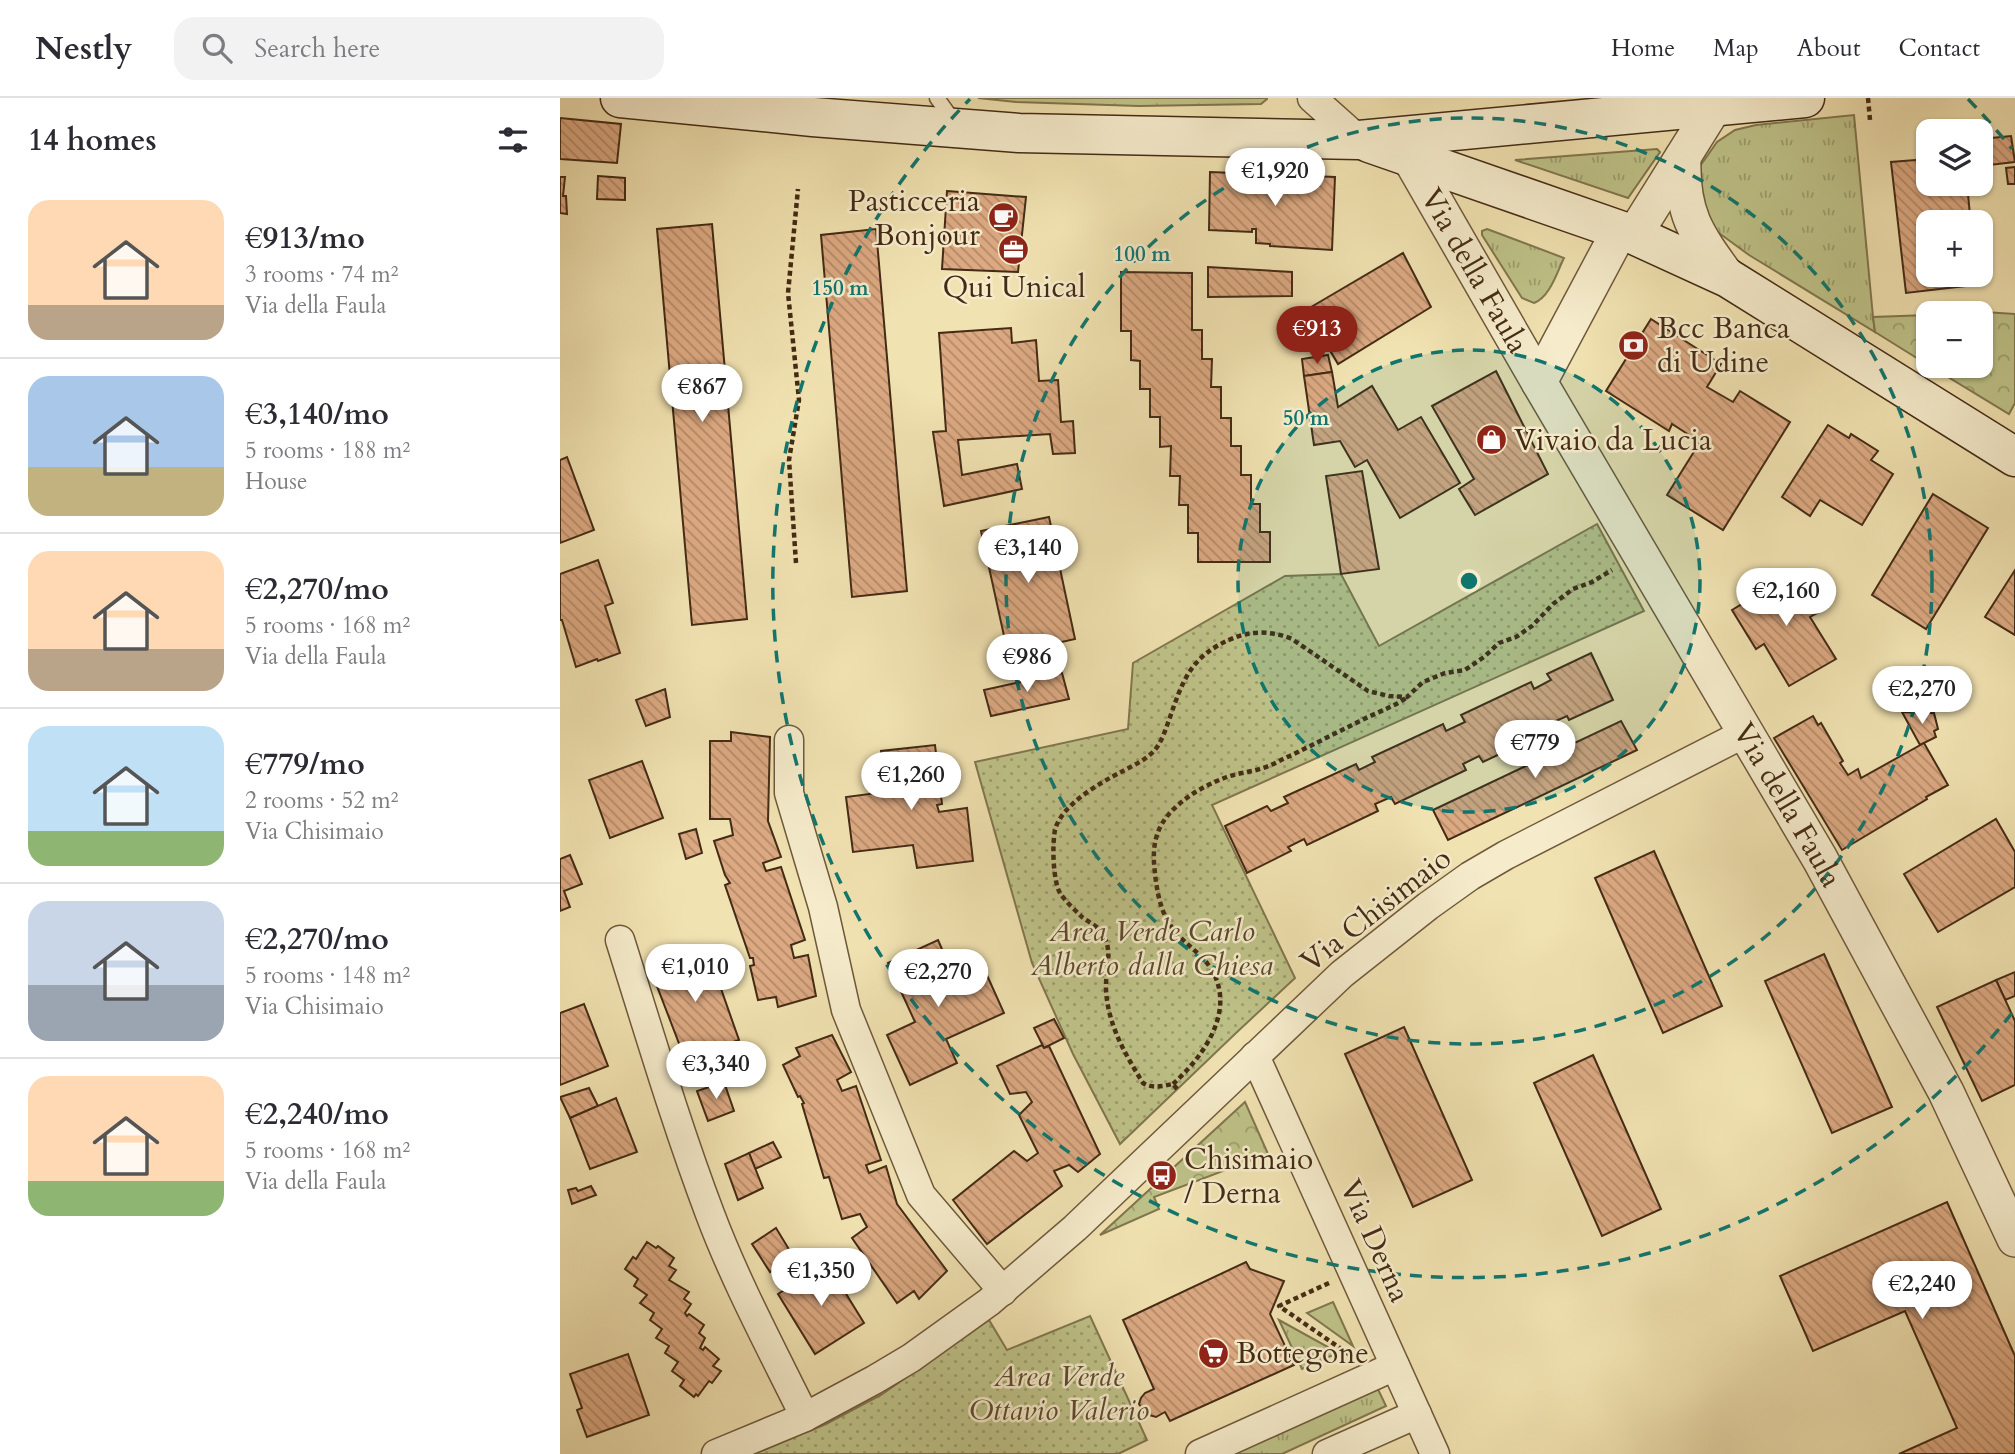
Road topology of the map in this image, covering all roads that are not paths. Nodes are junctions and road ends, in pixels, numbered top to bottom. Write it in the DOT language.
graph roads {
  1 [pos="937,98"];
  2 [pos="1312,98"];
  3 [pos="1805,98"];
  4 [pos="638,99"];
  5 [pos="1722,103"];
  6 [pos="960,129"];
  7 [pos="1359,140"];
  8 [pos="1684,157"];
  9 [pos="1410,158"];
  10 [pos="1627,233"];
  11 [pos="1728,278"];
  12 [pos="1539,382"];
  13 [pos="2015,457"];
  14 [pos="1745,733"];
  15 [pos="789,740"];
  16 [pos="620,940"];
  17 [pos="1255,1056"];
  18 [pos="2015,1239"];
  19 [pos="1003,1291"];
  20 [pos="1395,1366"];
  21 [pos="1417,1414"];
  22 [pos="804,1417"];
  23 [pos="716,1454"];
  24 [pos="1200,1454"];
  25 [pos="1327,1454"];
  26 [pos="1435,1454"];
  1 -- 6 [label="lane"];
  2 -- 7 [label="street"];
  3 -- 5 [label="main road"];
  4 -- 6 [label="main road"];
  5 -- 7 [label="main road"];
  5 -- 8 [label="street, Via della Faula"];
  6 -- 7 [label="main road"];
  7 -- 9 [label="main road"];
  8 -- 10 [label="street, Via della Faula"];
  8 -- 11 [label="street"];
  9 -- 10 [label="main road"];
  9 -- 12 [label="street, Via della Faula"];
  10 -- 11 [label="main road"];
  10 -- 12 [label="street, Via della Faula"];
  11 -- 13 [label="main road"];
  12 -- 14 [label="street, Via della Faula"];
  14 -- 17 [label="street, Via Chisimaio"];
  14 -- 18 [label="street, Via della Faula"];
  15 -- 19 [label="street"];
  16 -- 22 [label="street"];
  17 -- 19 [label="street, Via Chisimaio"];
  17 -- 20 [label="street, Via Derna"];
  19 -- 22 [label="street, Via Chisimaio"];
  20 -- 21 [label="street, Via Derna"];
  20 -- 24 [label="street"];
  21 -- 25 [label="street"];
  21 -- 26 [label="street, Via Derna"];
  22 -- 23 [label="street, Via Chisimaio"];
}
